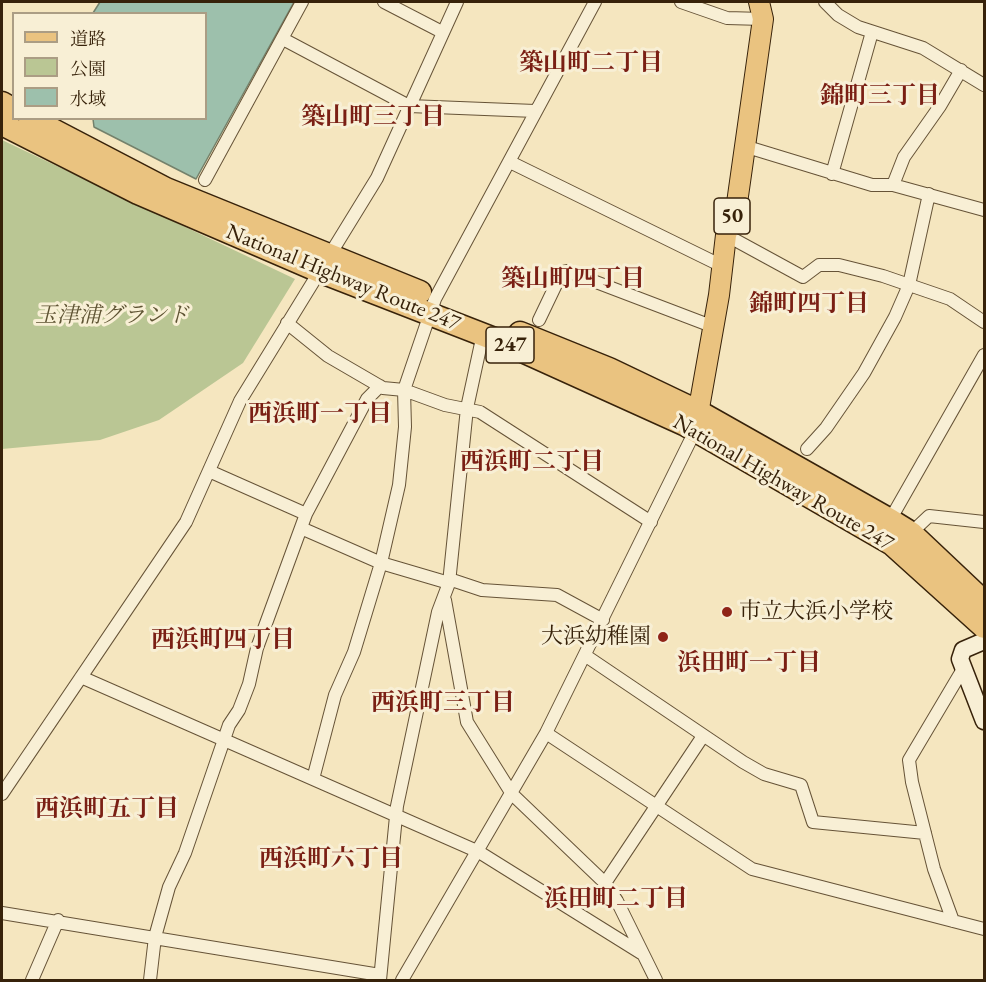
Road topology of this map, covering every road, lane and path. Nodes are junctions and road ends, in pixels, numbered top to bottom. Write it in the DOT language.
graph roads {
  1 [pos="302,2"];
  2 [pos="384,2"];
  3 [pos="457,2"];
  4 [pos="595,2"];
  5 [pos="681,2"];
  6 [pos="825,2"];
  7 [pos="761,10"];
  8 [pos="442,32"];
  9 [pos="872,32"];
  10 [pos="283,39"];
  11 [pos="960,70"];
  12 [pos="984,85"];
  13 [pos="409,106"];
  14 [pos="536,111"];
  15 [pos="34,120"];
  16 [pos="2,124"];
  17 [pos="744,146"];
  18 [pos="510,162"];
  19 [pos="832,174"];
  20 [pos="205,180"];
  21 [pos="893,185"];
  22 [pos="929,194"];
  23 [pos="984,210"];
  24 [pos="726,235"];
  25 [pos="323,264"];
  26 [pos="722,266"];
  27 [pos="909,285"];
  28 [pos="433,306"];
  29 [pos="539,320"];
  30 [pos="984,322"];
  31 [pos="287,323"];
  32 [pos="714,327"];
  33 [pos="483,334"];
  34 [pos="983,361"];
  35 [pos="380,386"];
  36 [pos="404,390"];
  37 [pos="467,408"];
  38 [pos="697,422"];
  39 [pos="807,449"];
  40 [pos="209,471"];
  41 [pos="306,514"];
  42 [pos="890,520"];
  43 [pos="651,522"];
  44 [pos="984,522"];
  45 [pos="301,528"];
  46 [pos="911,533"];
  47 [pos="381,563"];
  48 [pos="449,581"];
  49 [pos="445,600"];
  50 [pos="984,602"];
  51 [pos="603,620"];
  52 [pos="984,627"];
  53 [pos="984,641"];
  54 [pos="586,656"];
  55 [pos="963,669"];
  56 [pos="81,677"];
  57 [pos="984,721"];
  58 [pos="546,734"];
  59 [pos="703,736"];
  60 [pos="223,740"];
  61 [pos="313,779"];
  62 [pos="2,794"];
  63 [pos="512,794"];
  64 [pos="655,806"];
  65 [pos="396,816"];
  66 [pos="925,833"];
  67 [pos="479,852"];
  68 [pos="605,883"];
  69 [pos="2,913"];
  70 [pos="58,920"];
  71 [pos="953,921"];
  72 [pos="984,929"];
  73 [pos="155,937"];
  74 [pos="641,953"];
  75 [pos="380,978"];
  76 [pos="33,981"];
  77 [pos="150,981"];
  78 [pos="402,981"];
  79 [pos="656,981"];
  1 -- 10 [label="street"];
  2 -- 8 [label="street"];
  3 -- 8 [label="street"];
  4 -- 14 [label="street"];
  5 -- 7 [label="street"];
  6 -- 9 [label="street"];
  7 -- 17 [label="main road, 50"];
  8 -- 13 [label="street"];
  9 -- 11 [label="street"];
  9 -- 19 [label="street"];
  10 -- 13 [label="street"];
  10 -- 20 [label="street"];
  11 -- 12 [label="street"];
  11 -- 21 [label="street"];
  13 -- 14 [label="street"];
  13 -- 25 [label="street"];
  14 -- 18 [label="street"];
  15 -- 25 [label="highway, National Highway Route 247 / 247"];
  16 -- 25 [label="highway, National Highway Route 247 / 247"];
  17 -- 19 [label="street"];
  17 -- 24 [label="main road, 50"];
  18 -- 26 [label="street"];
  18 -- 28 [label="street"];
  19 -- 21 [label="street"];
  21 -- 22 [label="street"];
  22 -- 23 [label="street"];
  22 -- 27 [label="street"];
  24 -- 26 [label="main road, 50"];
  24 -- 27 [label="street"];
  25 -- 28 [label="highway, National Highway Route 247 / 247"];
  25 -- 31 [label="street"];
  26 -- 32 [label="main road, 50"];
  27 -- 30 [label="street"];
  27 -- 39 [label="street"];
  28 -- 33 [label="highway, National Highway Route 247 / 247"];
  28 -- 36 [label="street"];
  28 -- 38 [label="highway, National Highway Route 247 / 247"];
  29 -- 32 [label="street"];
  31 -- 35 [label="street"];
  31 -- 40 [label="street"];
  32 -- 38 [label="main road, 50"];
  33 -- 37 [label="street"];
  33 -- 38 [label="highway, National Highway Route 247 / 247"];
  34 -- 42 [label="street"];
  35 -- 36 [label="street"];
  35 -- 41 [label="street"];
  36 -- 37 [label="street"];
  36 -- 47 [label="street"];
  37 -- 43 [label="street"];
  37 -- 48 [label="street"];
  38 -- 42 [label="highway, National Highway Route 247 / 247"];
  38 -- 43 [label="street"];
  38 -- 52 [label="highway, National Highway Route 247 / 247"];
  40 -- 41 [label="street"];
  40 -- 56 [label="street"];
  41 -- 45 [label="street"];
  42 -- 46 [label="highway, National Highway Route 247 / 247"];
  43 -- 51 [label="street"];
  44 -- 46 [label="street"];
  45 -- 47 [label="street"];
  45 -- 60 [label="street"];
  46 -- 50 [label="highway, National Highway Route 247 / 247"];
  47 -- 48 [label="street"];
  47 -- 61 [label="street"];
  48 -- 49 [label="street"];
  48 -- 51 [label="street"];
  49 -- 63 [label="street"];
  49 -- 65 [label="street"];
  51 -- 54 [label="street"];
  53 -- 55 [label="street"];
  54 -- 58 [label="street"];
  54 -- 59 [label="street"];
  55 -- 57 [label="street"];
  55 -- 66 [label="street"];
  56 -- 60 [label="street"];
  56 -- 62 [label="street"];
  58 -- 63 [label="street"];
  58 -- 64 [label="street"];
  59 -- 64 [label="street"];
  59 -- 66 [label="street"];
  60 -- 61 [label="street"];
  60 -- 73 [label="street"];
  61 -- 65 [label="street"];
  63 -- 67 [label="street"];
  63 -- 68 [label="street"];
  64 -- 68 [label="street"];
  64 -- 71 [label="street"];
  65 -- 67 [label="street"];
  65 -- 75 [label="street"];
  66 -- 71 [label="street"];
  67 -- 74 [label="street"];
  67 -- 78 [label="street"];
  68 -- 74 [label="street"];
  69 -- 70 [label="street"];
  70 -- 73 [label="street"];
  70 -- 76 [label="street"];
  71 -- 72 [label="street"];
  73 -- 75 [label="street"];
  73 -- 77 [label="street"];
  74 -- 79 [label="street"];
}
